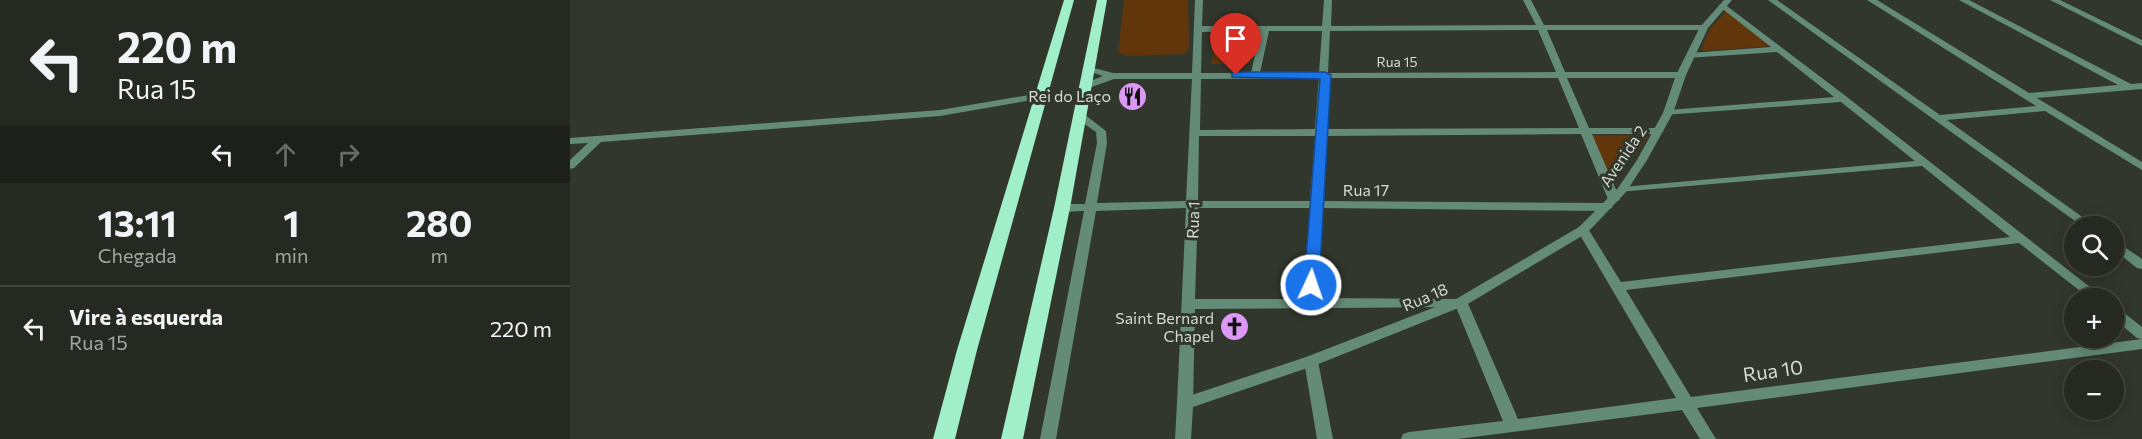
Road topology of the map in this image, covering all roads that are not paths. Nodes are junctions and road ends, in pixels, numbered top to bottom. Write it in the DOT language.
graph roads {
  1 [pos="1075,0"];
  2 [pos="1199,0"];
  3 [pos="1328,0"];
  4 [pos="1527,0"];
  5 [pos="1772,0"];
  6 [pos="1871,0"];
  7 [pos="1963,0"];
  8 [pos="2054,0"];
  9 [pos="1099,3"];
  10 [pos="1726,3"];
  11 [pos="1067,7"];
  12 [pos="1327,27"];
  13 [pos="1541,27"];
  14 [pos="1704,27"];
  15 [pos="1265,28"];
  16 [pos="1199,29"];
  17 [pos="2142,43"];
  18 [pos="1780,49"];
  19 [pos="1690,56"];
  20 [pos="1197,75"];
  21 [pos="1255,75"];
  22 [pos="1325,75"];
  23 [pos="1561,75"];
  24 [pos="1681,75"];
  25 [pos="1113,76"];
  26 [pos="1088,78"];
  27 [pos="2142,86"];
  28 [pos="2128,87"];
  29 [pos="1041,96"];
  30 [pos="2028,96"];
  31 [pos="1844,99"];
  32 [pos="2047,108"];
  33 [pos="1668,113"];
  34 [pos="1080,116"];
  35 [pos="1938,118"];
  36 [pos="1659,131"];
  37 [pos="1321,132"];
  38 [pos="1585,132"];
  39 [pos="1195,133"];
  40 [pos="598,139"];
  41 [pos="570,141"];
  42 [pos="2142,156"];
  43 [pos="2127,158"];
  44 [pos="1924,163"];
  45 [pos="570,166"];
  46 [pos="2142,167"];
  47 [pos="1622,190"];
  48 [pos="1610,203"];
  49 [pos="1193,204"];
  50 [pos="1090,207"];
  51 [pos="1316,207"];
  52 [pos="1062,208"];
  53 [pos="2075,216"];
  54 [pos="1582,231"];
  55 [pos="2022,240"];
  56 [pos="2124,252"];
  57 [pos="2142,265"];
  58 [pos="1616,287"];
  59 [pos="2084,288"];
  60 [pos="1461,302"];
  61 [pos="1190,304"];
  62 [pos="1310,304"];
  63 [pos="2124,320"];
  64 [pos="2142,334"];
  65 [pos="2142,344"];
  66 [pos="1311,361"];
  67 [pos="1185,403"];
  68 [pos="1686,404"];
  69 [pos="1513,426"];
  70 [pos="944,439"];
  71 [pos="1012,439"];
  72 [pos="1048,439"];
  73 [pos="1183,439"];
  74 [pos="1325,439"];
  75 [pos="1409,439"];
  76 [pos="1708,439"];
  1 -- 11 [label="highway"];
  2 -- 16 [label="street, Rua 1"];
  3 -- 12 [label="street"];
  4 -- 13 [label="street"];
  5 -- 35 [label="street"];
  6 -- 30 [label="street"];
  7 -- 28 [label="street"];
  8 -- 17 [label="street"];
  9 -- 26 [label="highway"];
  10 -- 14 [label="street, Avenida 2"];
  10 -- 18 [label="street"];
  11 -- 29 [label="highway"];
  12 -- 13 [label="street"];
  12 -- 15 [label="street"];
  12 -- 22 [label="street"];
  13 -- 14 [label="street"];
  13 -- 23 [label="street"];
  14 -- 19 [label="street, Avenida 2"];
  15 -- 16 [label="street"];
  15 -- 21 [label="street"];
  16 -- 20 [label="street, Rua 1"];
  18 -- 19 [label="street"];
  18 -- 31 [label="street"];
  19 -- 24 [label="street, Avenida 2"];
  20 -- 21 [label="street, Rua 15"];
  20 -- 25 [label="street, Rua 15"];
  20 -- 39 [label="street, Rua 1"];
  21 -- 22 [label="street, Rua 15"];
  22 -- 23 [label="street, Rua 15"];
  22 -- 37 [label="street"];
  23 -- 24 [label="street, Rua 15"];
  23 -- 38 [label="street"];
  24 -- 33 [label="street, Avenida 2"];
  25 -- 26 [label="street"];
  25 -- 26 [label="street"];
  26 -- 34 [label="highway"];
  27 -- 28 [label="street"];
  28 -- 30 [label="street"];
  29 -- 40 [label="street"];
  29 -- 70 [label="highway"];
  30 -- 32 [label="street"];
  31 -- 33 [label="street"];
  31 -- 44 [label="street"];
  32 -- 35 [label="street"];
  32 -- 43 [label="street"];
  33 -- 36 [label="street, Avenida 2"];
  34 -- 50 [label="street"];
  34 -- 52 [label="highway"];
  35 -- 53 [label="street"];
  36 -- 38 [label="street"];
  36 -- 47 [label="street, Avenida 2"];
  37 -- 38 [label="street"];
  37 -- 39 [label="street"];
  37 -- 51 [label="street"];
  38 -- 48 [label="street"];
  39 -- 49 [label="street, Rua 1"];
  40 -- 41 [label="street"];
  40 -- 45 [label="street"];
  42 -- 43 [label="street"];
  43 -- 46 [label="street"];
  44 -- 47 [label="street"];
  44 -- 55 [label="street"];
  47 -- 48 [label="street, Avenida 2"];
  48 -- 51 [label="street, Rua 17"];
  48 -- 54 [label="street, Avenida 2"];
  49 -- 50 [label="street, Rua 17"];
  49 -- 51 [label="street, Rua 17"];
  49 -- 61 [label="street, Rua 1"];
  50 -- 52 [label="street, Rua 17"];
  50 -- 72 [label="street"];
  51 -- 62 [label="street"];
  52 -- 71 [label="highway"];
  54 -- 58 [label="street"];
  54 -- 60 [label="street, Avenida 2"];
  55 -- 58 [label="street"];
  55 -- 59 [label="street"];
  56 -- 57 [label="street"];
  58 -- 68 [label="street"];
  60 -- 62 [label="street, Rua 18"];
  60 -- 66 [label="street, Rua 18"];
  60 -- 69 [label="street"];
  61 -- 62 [label="street, Rua 18"];
  61 -- 67 [label="street, Rua 1"];
  63 -- 64 [label="street"];
  65 -- 68 [label="street, Rua 10"];
  66 -- 67 [label="street, Rua 18"];
  66 -- 74 [label="street"];
  67 -- 73 [label="street, Rua 1"];
  68 -- 69 [label="street, Rua 10"];
  68 -- 76 [label="street"];
  69 -- 75 [label="street, Rua 10"];
}
